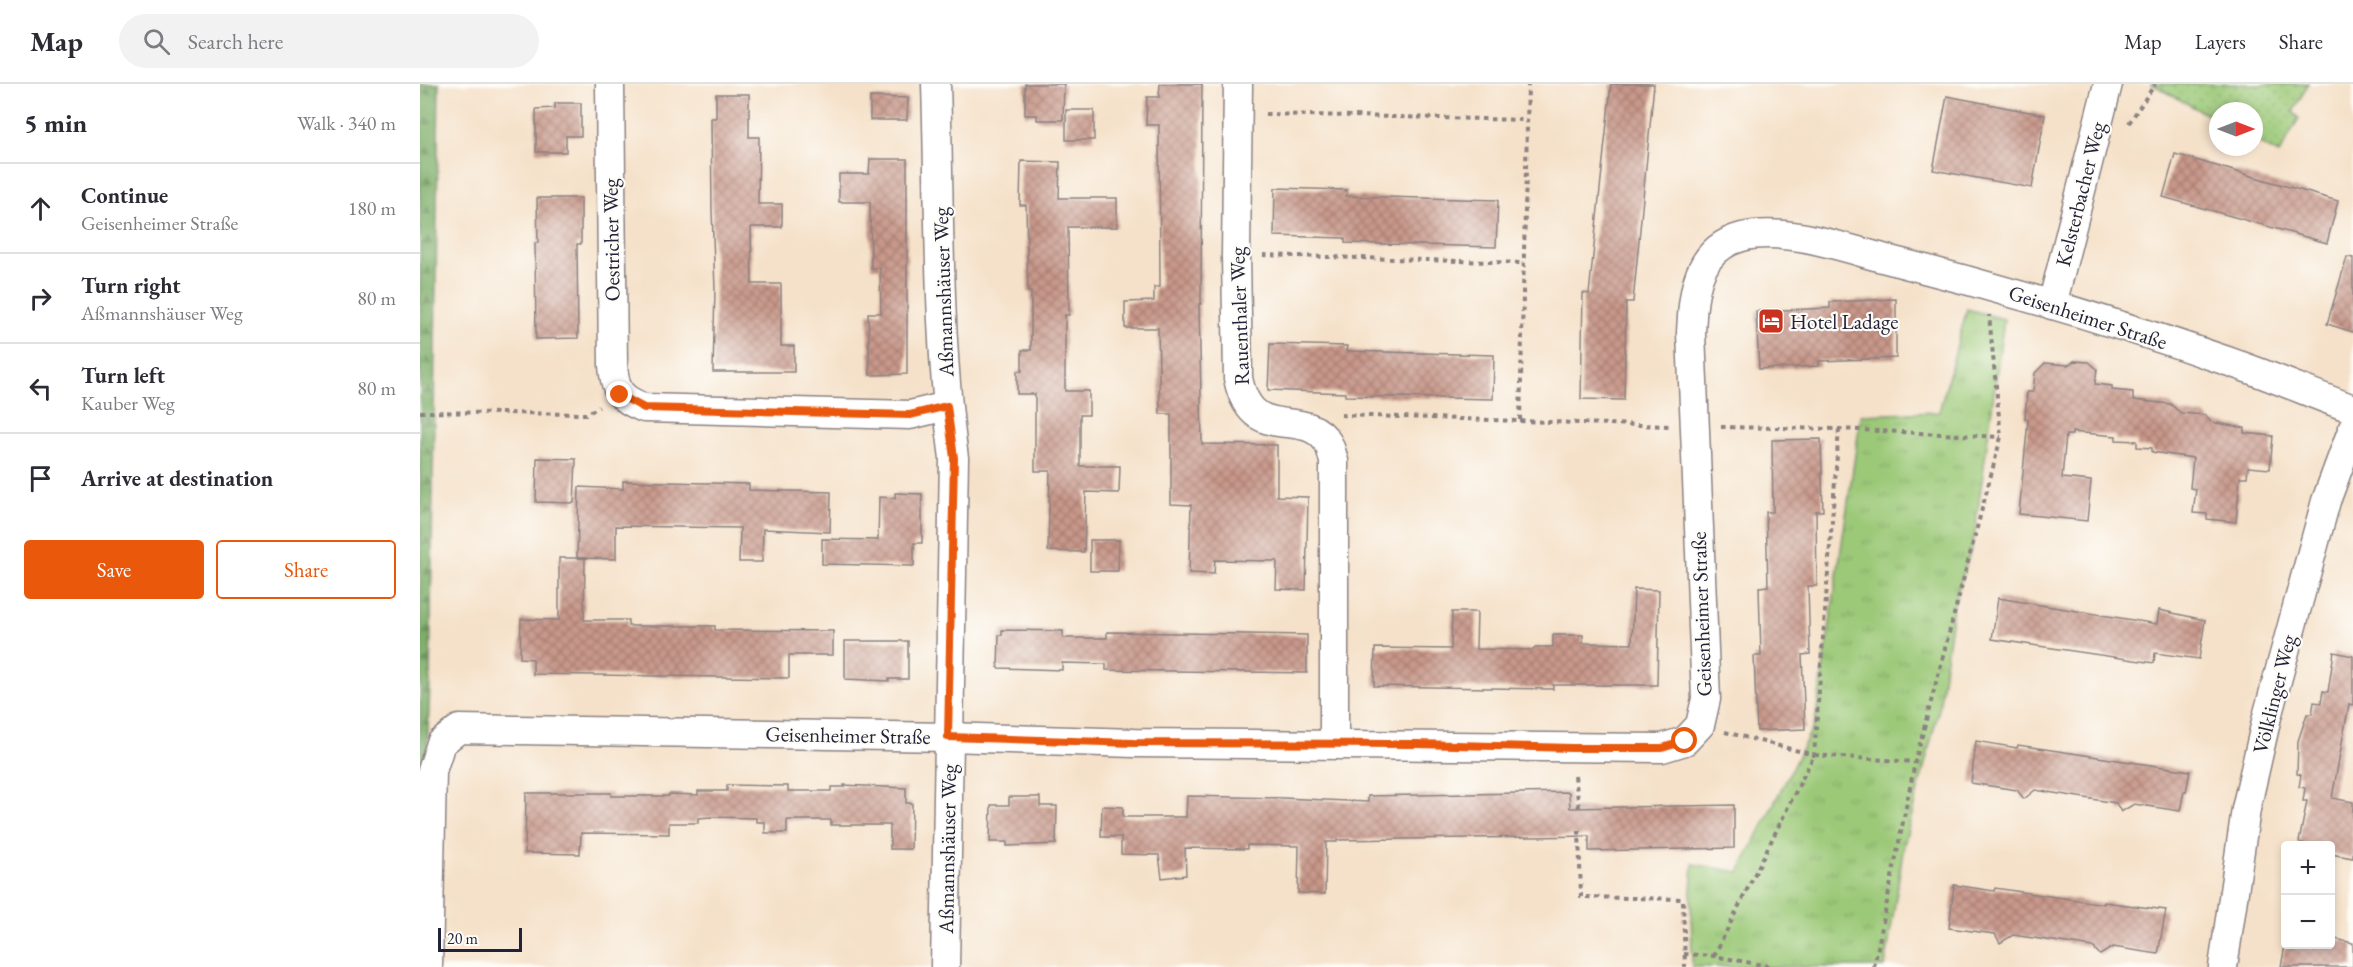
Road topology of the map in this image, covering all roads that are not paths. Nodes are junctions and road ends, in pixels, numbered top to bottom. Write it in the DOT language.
graph roads {
  1 [pos="610,84"];
  2 [pos="936,84"];
  3 [pos="1238,84"];
  4 [pos="2108,84"];
  5 [pos="2052,304"];
  6 [pos="947,406"];
  7 [pos="2353,409"];
  8 [pos="2353,428"];
  9 [pos="948,737"];
  10 [pos="1334,744"];
  11 [pos="429,967"];
  12 [pos="945,967"];
  13 [pos="2223,967"];
  1 -- 6 [label="street, Oestricher Weg"];
  2 -- 6 [label="street, Aßmannshäuser Weg"];
  3 -- 10 [label="street, Rauenthaler Weg"];
  4 -- 5 [label="street, Kelsterbacher Weg"];
  5 -- 7 [label="street, Geisenheimer Straße"];
  5 -- 10 [label="street, Geisenheimer Straße"];
  6 -- 9 [label="street, Aßmannshäuser Weg"];
  8 -- 13 [label="street, Völklinger Weg"];
  9 -- 10 [label="street, Geisenheimer Straße"];
  9 -- 11 [label="street, Geisenheimer Straße"];
  9 -- 12 [label="street, Aßmannshäuser Weg"];
}
